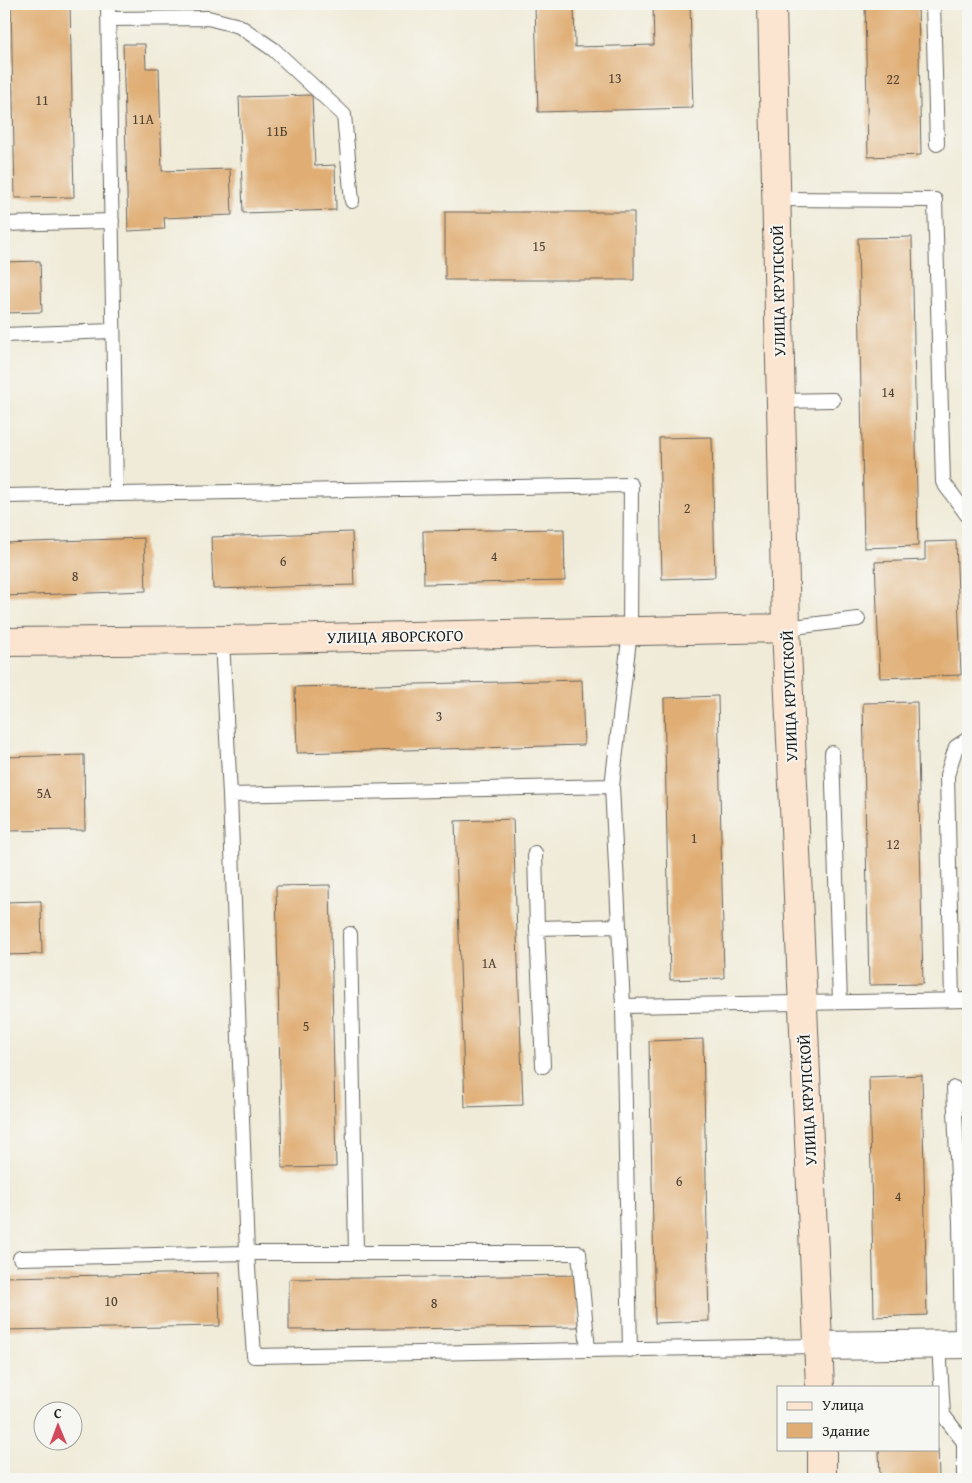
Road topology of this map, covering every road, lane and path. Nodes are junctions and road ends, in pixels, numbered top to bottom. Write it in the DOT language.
graph roads {
  1 [pos="108,4"];
  2 [pos="772,4"];
  3 [pos="933,4"];
  4 [pos="108,19"];
  5 [pos="937,144"];
  6 [pos="776,199"];
  7 [pos="352,201"];
  8 [pos="112,221"];
  9 [pos="4,224"];
  10 [pos="112,331"];
  11 [pos="4,335"];
  12 [pos="833,400"];
  13 [pos="780,401"];
  14 [pos="116,494"];
  15 [pos="4,496"];
  16 [pos="968,516"];
  17 [pos="858,619"];
  18 [pos="786,628"];
  19 [pos="630,631"];
  20 [pos="222,640"];
  21 [pos="4,642"];
  22 [pos="968,738"];
  23 [pos="832,753"];
  24 [pos="612,786"];
  25 [pos="230,795"];
  26 [pos="535,853"];
  27 [pos="619,926"];
  28 [pos="537,928"];
  29 [pos="350,934"];
  30 [pos="952,1000"];
  31 [pos="968,1000"];
  32 [pos="840,1002"];
  33 [pos="802,1003"];
  34 [pos="623,1006"];
  35 [pos="544,1066"];
  36 [pos="954,1088"];
  37 [pos="964,1223"];
  38 [pos="247,1253"];
  39 [pos="356,1253"];
  40 [pos="20,1258"];
  41 [pos="956,1344"];
  42 [pos="819,1346"];
  43 [pos="588,1350"];
  44 [pos="630,1350"];
  45 [pos="820,1386"];
  46 [pos="966,1442"];
  47 [pos="822,1450"];
  48 [pos="822,1479"];
  49 [pos="964,1479"];
  1 -- 4 [label="lane"];
  2 -- 6 [label="main road, УЛИЦА КРУПСКОЙ"];
  3 -- 5 [label="lane"];
  4 -- 7 [label="lane"];
  4 -- 8 [label="lane"];
  6 -- 13 [label="main road, УЛИЦА КРУПСКОЙ"];
  6 -- 16 [label="lane"];
  8 -- 9 [label="lane"];
  8 -- 10 [label="lane"];
  10 -- 11 [label="lane"];
  10 -- 14 [label="lane"];
  12 -- 13 [label="lane"];
  13 -- 18 [label="main road, УЛИЦА КРУПСКОЙ"];
  14 -- 15 [label="lane"];
  14 -- 19 [label="lane"];
  17 -- 18 [label="lane"];
  18 -- 19 [label="main road, УЛИЦА ЯВОРСКОГО"];
  18 -- 33 [label="main road, УЛИЦА КРУПСКОЙ"];
  19 -- 20 [label="main road, УЛИЦА ЯВОРСКОГО"];
  19 -- 24 [label="lane"];
  20 -- 21 [label="main road, УЛИЦА ЯВОРСКОГО"];
  20 -- 25 [label="lane"];
  22 -- 30 [label="lane"];
  23 -- 32 [label="lane"];
  24 -- 25 [label="lane"];
  24 -- 27 [label="lane"];
  25 -- 38 [label="lane"];
  26 -- 28 [label="lane"];
  27 -- 28 [label="lane"];
  27 -- 34 [label="lane"];
  28 -- 35 [label="lane"];
  29 -- 39 [label="lane"];
  30 -- 31 [label="lane"];
  30 -- 32 [label="lane"];
  32 -- 33 [label="lane"];
  33 -- 34 [label="lane"];
  33 -- 42 [label="main road, УЛИЦА КРУПСКОЙ"];
  34 -- 44 [label="lane"];
  36 -- 37 [label="lane"];
  37 -- 41 [label="lane"];
  38 -- 39 [label="lane"];
  38 -- 40 [label="lane"];
  38 -- 43 [label="lane"];
  39 -- 43 [label="lane"];
  41 -- 42 [label="street"];
  41 -- 46 [label="lane"];
  42 -- 44 [label="lane"];
  42 -- 45 [label="main road, УЛИЦА КРУПСКОЙ"];
  43 -- 44 [label="lane"];
  46 -- 49 [label="lane"];
  47 -- 48 [label="main road"];
}
